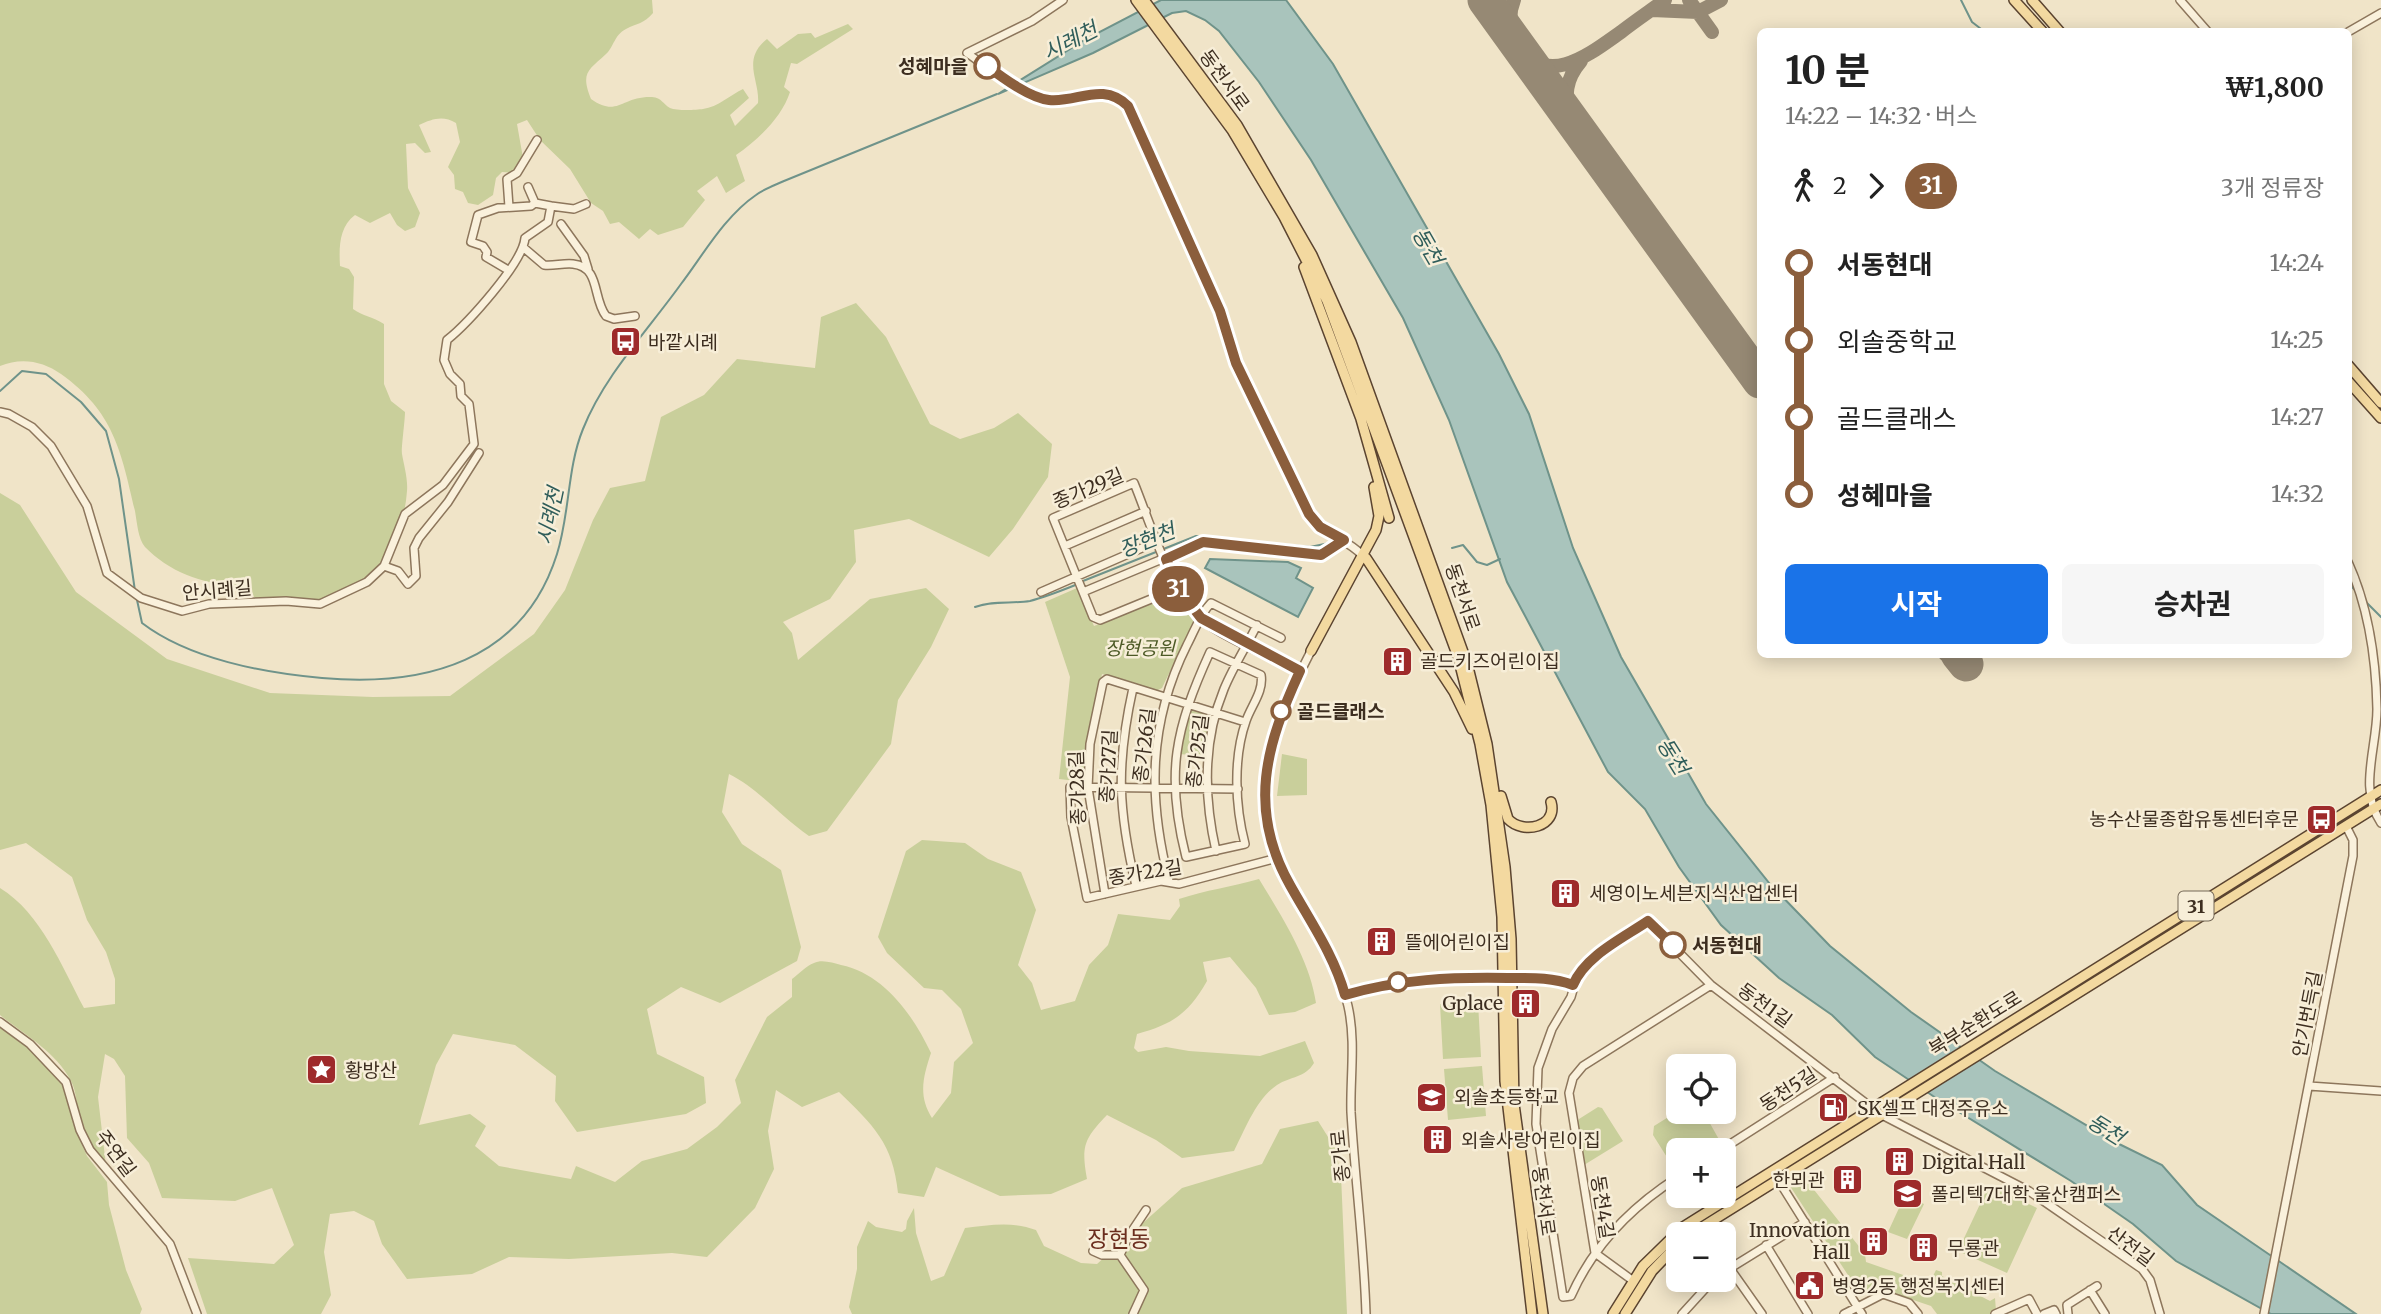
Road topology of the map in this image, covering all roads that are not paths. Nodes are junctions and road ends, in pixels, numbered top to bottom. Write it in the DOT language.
graph roads {
  1 [pos="1063,0"];
  2 [pos="1136,0"];
  3 [pos="1144,0"];
  4 [pos="2014,0"];
  5 [pos="2020,0"];
  6 [pos="2035,0"];
  7 [pos="2180,0"];
  8 [pos="2381,13"];
  9 [pos="2041,28"];
  10 [pos="2042,28"];
  11 [pos="2058,28"];
  12 [pos="2204,28"];
  13 [pos="2352,30"];
  14 [pos="1175,46"];
  15 [pos="537,140"];
  16 [pos="528,187"];
  17 [pos="535,203"];
  18 [pos="586,204"];
  19 [pos="551,206"];
  20 [pos="509,207"];
  21 [pos="1284,216"];
  22 [pos="561,224"];
  23 [pos="524,248"];
  24 [pos="588,268"];
  25 [pos="508,270"];
  26 [pos="635,316"];
  27 [pos="1343,370"];
  28 [pos="2352,370"];
  29 [pos="2352,385"];
  30 [pos="2381,403"];
  31 [pos="0,412"];
  32 [pos="2381,418"];
  33 [pos="479,453"];
  34 [pos="1146,511"];
  35 [pos="1389,518"];
  36 [pos="1344,540"];
  37 [pos="1159,542"];
  38 [pos="1065,546"];
  39 [pos="1365,553"];
  40 [pos="1165,557"];
  41 [pos="384,566"];
  42 [pos="2352,570"];
  43 [pos="1077,576"];
  44 [pos="1178,588"];
  45 [pos="1083,591"];
  46 [pos="1041,592"];
  47 [pos="1201,618"];
  48 [pos="1257,625"];
  49 [pos="1281,638"];
  50 [pos="1247,644"];
  51 [pos="1311,651"];
  52 [pos="1237,664"];
  53 [pos="1300,671"];
  54 [pos="1133,688"];
  55 [pos="1166,696"];
  56 [pos="1186,704"];
  57 [pos="1215,714"];
  58 [pos="1245,722"];
  59 [pos="1487,744"];
  60 [pos="1484,765"];
  61 [pos="1088,788"];
  62 [pos="1119,788"];
  63 [pos="1153,788"];
  64 [pos="1174,788"];
  65 [pos="1206,788"];
  66 [pos="1238,789"];
  67 [pos="2381,790"];
  68 [pos="2371,797"];
  69 [pos="1551,802"];
  70 [pos="2381,804"];
  71 [pos="2372,810"];
  72 [pos="2381,823"];
  73 [pos="2346,826"];
  74 [pos="1216,851"];
  75 [pos="1277,858"];
  76 [pos="1169,881"];
  77 [pos="1136,886"];
  78 [pos="1105,894"];
  79 [pos="1507,978"];
  80 [pos="1573,985"];
  81 [pos="1711,985"];
  82 [pos="1345,995"];
  83 [pos="0,1022"];
  84 [pos="2015,1024"];
  85 [pos="1835,1077"];
  86 [pos="2309,1086"];
  87 [pos="2381,1091"];
  88 [pos="1871,1107"];
  89 [pos="1881,1114"];
  90 [pos="1736,1140"];
  91 [pos="1775,1174"];
  92 [pos="1666,1186"];
  93 [pos="1146,1210"];
  94 [pos="1714,1222"];
  95 [pos="1805,1222"];
  96 [pos="1766,1245"];
  97 [pos="1093,1251"];
  98 [pos="1595,1253"];
  99 [pos="1120,1255"];
  100 [pos="1666,1256"];
  101 [pos="1736,1264"];
  102 [pos="1632,1280"];
  103 [pos="1736,1282"];
  104 [pos="1702,1292"];
  105 [pos="1860,1310"];
  106 [pos="197,1314"];
  107 [pos="1133,1314"];
  108 [pos="1366,1314"];
  109 [pos="1532,1314"];
  110 [pos="1543,1314"];
  111 [pos="1613,1314"];
  112 [pos="1625,1314"];
  113 [pos="1682,1314"];
  114 [pos="1762,1314"];
  115 [pos="1808,1314"];
  116 [pos="1844,1314"];
  117 [pos="1918,1314"];
  118 [pos="1995,1314"];
  119 [pos="2037,1314"];
  120 [pos="2044,1314"];
  121 [pos="2056,1314"];
  122 [pos="2068,1314"];
  123 [pos="2105,1314"];
  124 [pos="2161,1314"];
  125 [pos="2264,1314"];
  1 -- 36 [label="street"];
  2 -- 14 [label="main road, 동천서로"];
  3 -- 14 [label="main road, 동천서로"];
  4 -- 9 [label="main road"];
  5 -- 10 [label="main road"];
  6 -- 11 [label="main road"];
  7 -- 12 [label="street"];
  8 -- 13 [label="street"];
  14 -- 21 [label="main road, 동천서로"];
  14 -- 59 [label="main road, 동천서로"];
  15 -- 20 [label="street"];
  16 -- 17 [label="street"];
  17 -- 19 [label="street"];
  17 -- 20 [label="street"];
  18 -- 19 [label="street"];
  19 -- 23 [label="street"];
  20 -- 25 [label="street"];
  21 -- 27 [label="main road"];
  21 -- 60 [label="main road, 동천서로"];
  22 -- 24 [label="street"];
  23 -- 24 [label="street"];
  23 -- 25 [label="street"];
  24 -- 26 [label="street"];
  25 -- 41 [label="street"];
  27 -- 35 [label="main road"];
  27 -- 39 [label="main road"];
  28 -- 30 [label="main road"];
  29 -- 32 [label="main road"];
  31 -- 41 [label="street, 안시례길"];
  33 -- 41 [label="street"];
  34 -- 37 [label="street, 종가29길"];
  34 -- 38 [label="street"];
  34 -- 38 [label="street, 종가29길"];
  36 -- 39 [label="street"];
  36 -- 40 [label="street"];
  37 -- 40 [label="street, 종가29길"];
  37 -- 43 [label="street"];
  38 -- 43 [label="street, 종가29길"];
  39 -- 51 [label="main road"];
  39 -- 60 [label="main road"];
  40 -- 44 [label="street, 종가29길"];
  40 -- 45 [label="street"];
  42 -- 68 [label="street"];
  43 -- 45 [label="street, 종가29길"];
  43 -- 46 [label="street"];
  44 -- 45 [label="street, 종가29길"];
  44 -- 47 [label="street, 종가29길"];
  47 -- 48 [label="street"];
  47 -- 50 [label="street, 종가29길"];
  47 -- 55 [label="street, 종가26길"];
  48 -- 49 [label="street"];
  48 -- 50 [label="street, 종가25길"];
  50 -- 52 [label="street, 종가25길"];
  50 -- 53 [label="street, 종가29길"];
  51 -- 53 [label="street, 종가로"];
  52 -- 56 [label="street, 종가25길"];
  52 -- 57 [label="street, 종가25길"];
  52 -- 58 [label="street"];
  53 -- 75 [label="street, 종가로"];
  54 -- 55 [label="street"];
  54 -- 61 [label="street, 종가28길"];
  54 -- 62 [label="street, 종가27길"];
  55 -- 56 [label="street"];
  55 -- 63 [label="street, 종가26길"];
  56 -- 57 [label="street"];
  56 -- 64 [label="street, 종가25길"];
  57 -- 58 [label="street"];
  57 -- 65 [label="street, 종가25길"];
  58 -- 66 [label="street"];
  59 -- 69 [label="main road"];
  59 -- 79 [label="main road, 동천서로"];
  60 -- 79 [label="main road, 동천서로"];
  61 -- 62 [label="street"];
  61 -- 78 [label="street, 종가28길"];
  61 -- 78 [label="street, 종가22길"];
  62 -- 63 [label="street"];
  62 -- 77 [label="street, 종가27길"];
  63 -- 64 [label="street"];
  63 -- 76 [label="street, 종가26길"];
  64 -- 65 [label="street"];
  64 -- 74 [label="street, 종가25길"];
  65 -- 66 [label="street"];
  65 -- 74 [label="street, 종가25길"];
  66 -- 74 [label="street"];
  67 -- 68 [label="main road, 북부순환도로 / 31"];
  68 -- 70 [label="street"];
  68 -- 71 [label="street"];
  68 -- 84 [label="main road, 북부순환도로 / 31"];
  70 -- 71 [label="main road, 북부순환도로 / 31"];
  71 -- 72 [label="street"];
  71 -- 73 [label="main road, 북부순환도로 / 31"];
  73 -- 84 [label="main road, 북부순환도로 / 31"];
  73 -- 86 [label="street, 안기번득길"];
  75 -- 76 [label="street, 종가22길"];
  75 -- 82 [label="street, 종가로"];
  76 -- 77 [label="street, 종가22길"];
  77 -- 78 [label="street, 종가22길"];
  79 -- 80 [label="street"];
  79 -- 82 [label="street"];
  79 -- 109 [label="main road, 동천서로"];
  79 -- 110 [label="main road, 동천서로"];
  80 -- 81 [label="street, 동천1길"];
  80 -- 98 [label="street"];
  81 -- 85 [label="street, 동천1길"];
  81 -- 98 [label="street, 동천4길"];
  82 -- 108 [label="street, 종가로"];
  83 -- 106 [label="street, 주연길"];
  84 -- 88 [label="main road, 북부순환도로 / 31"];
  84 -- 89 [label="main road, 북부순환도로 / 31"];
  85 -- 88 [label="street, 동천1길"];
  85 -- 90 [label="street, 동천5길"];
  86 -- 87 [label="street"];
  86 -- 125 [label="street, 안기번득길"];
  88 -- 89 [label="street, 산전길"];
  88 -- 91 [label="main road, 북부순환도로 / 31"];
  89 -- 91 [label="main road, 북부순환도로 / 31"];
  89 -- 124 [label="street, 산전길"];
  91 -- 94 [label="main road, 북부순환도로 / 31"];
  91 -- 95 [label="street"];
  91 -- 102 [label="main road, 북부순환도로 / 31"];
  92 -- 98 [label="street"];
  93 -- 99 [label="street"];
  95 -- 96 [label="street"];
  95 -- 105 [label="street"];
  96 -- 101 [label="street"];
  96 -- 115 [label="street"];
  97 -- 99 [label="street"];
  98 -- 102 [label="street, 동천4길"];
  99 -- 107 [label="street"];
  100 -- 112 [label="main road"];
  102 -- 111 [label="main road, 북부순환도로 / 31"];
  103 -- 114 [label="street"];
  104 -- 113 [label="street"];
  105 -- 116 [label="street"];
  105 -- 117 [label="street"];
  118 -- 119 [label="street"];
  120 -- 121 [label="street"];
  122 -- 123 [label="street"];
}
